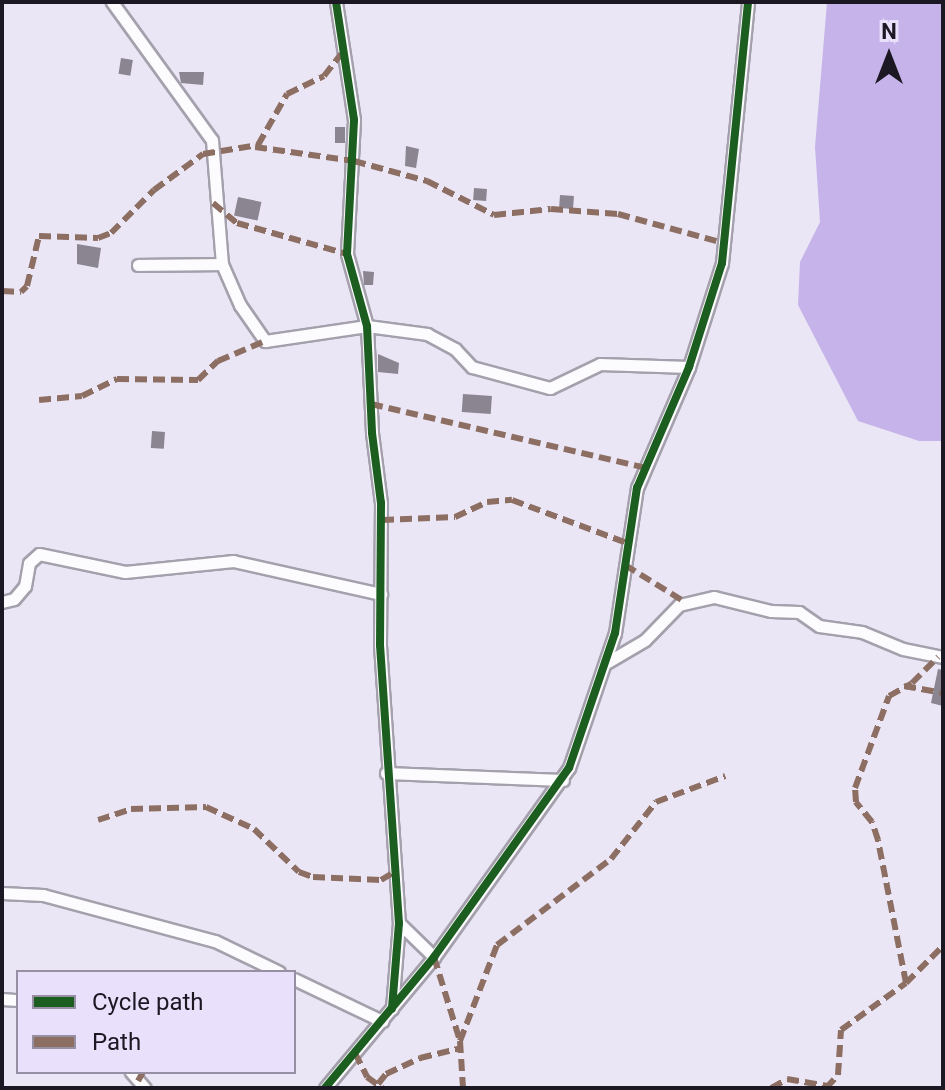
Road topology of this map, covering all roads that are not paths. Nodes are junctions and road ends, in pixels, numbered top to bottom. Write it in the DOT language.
graph roads {
  1 [pos="112,2"];
  2 [pos="336,2"];
  3 [pos="748,2"];
  4 [pos="222,264"];
  5 [pos="138,265"];
  6 [pos="367,326"];
  7 [pos="689,367"];
  8 [pos="381,594"];
  9 [pos="2,602"];
  10 [pos="943,657"];
  11 [pos="606,663"];
  12 [pos="386,773"];
  13 [pos="563,780"];
  14 [pos="2,893"];
  15 [pos="399,923"];
  16 [pos="434,957"];
  17 [pos="275,970"];
  18 [pos="296,980"];
  19 [pos="392,1009"];
  20 [pos="382,1021"];
  21 [pos="325,1088"];
  1 -- 4 [label="street"];
  2 -- 6 [label="street"];
  3 -- 7 [label="street"];
  4 -- 5 [label="street"];
  4 -- 6 [label="street"];
  6 -- 7 [label="street"];
  6 -- 8 [label="street"];
  7 -- 11 [label="street"];
  8 -- 9 [label="street"];
  8 -- 12 [label="street"];
  10 -- 11 [label="street"];
  11 -- 13 [label="street"];
  12 -- 13 [label="street"];
  12 -- 15 [label="street"];
  13 -- 16 [label="street"];
  14 -- 17 [label="street"];
  15 -- 16 [label="street"];
  15 -- 19 [label="street"];
  16 -- 19 [label="street"];
  18 -- 20 [label="street"];
  19 -- 20 [label="street"];
  20 -- 21 [label="street"];
}
